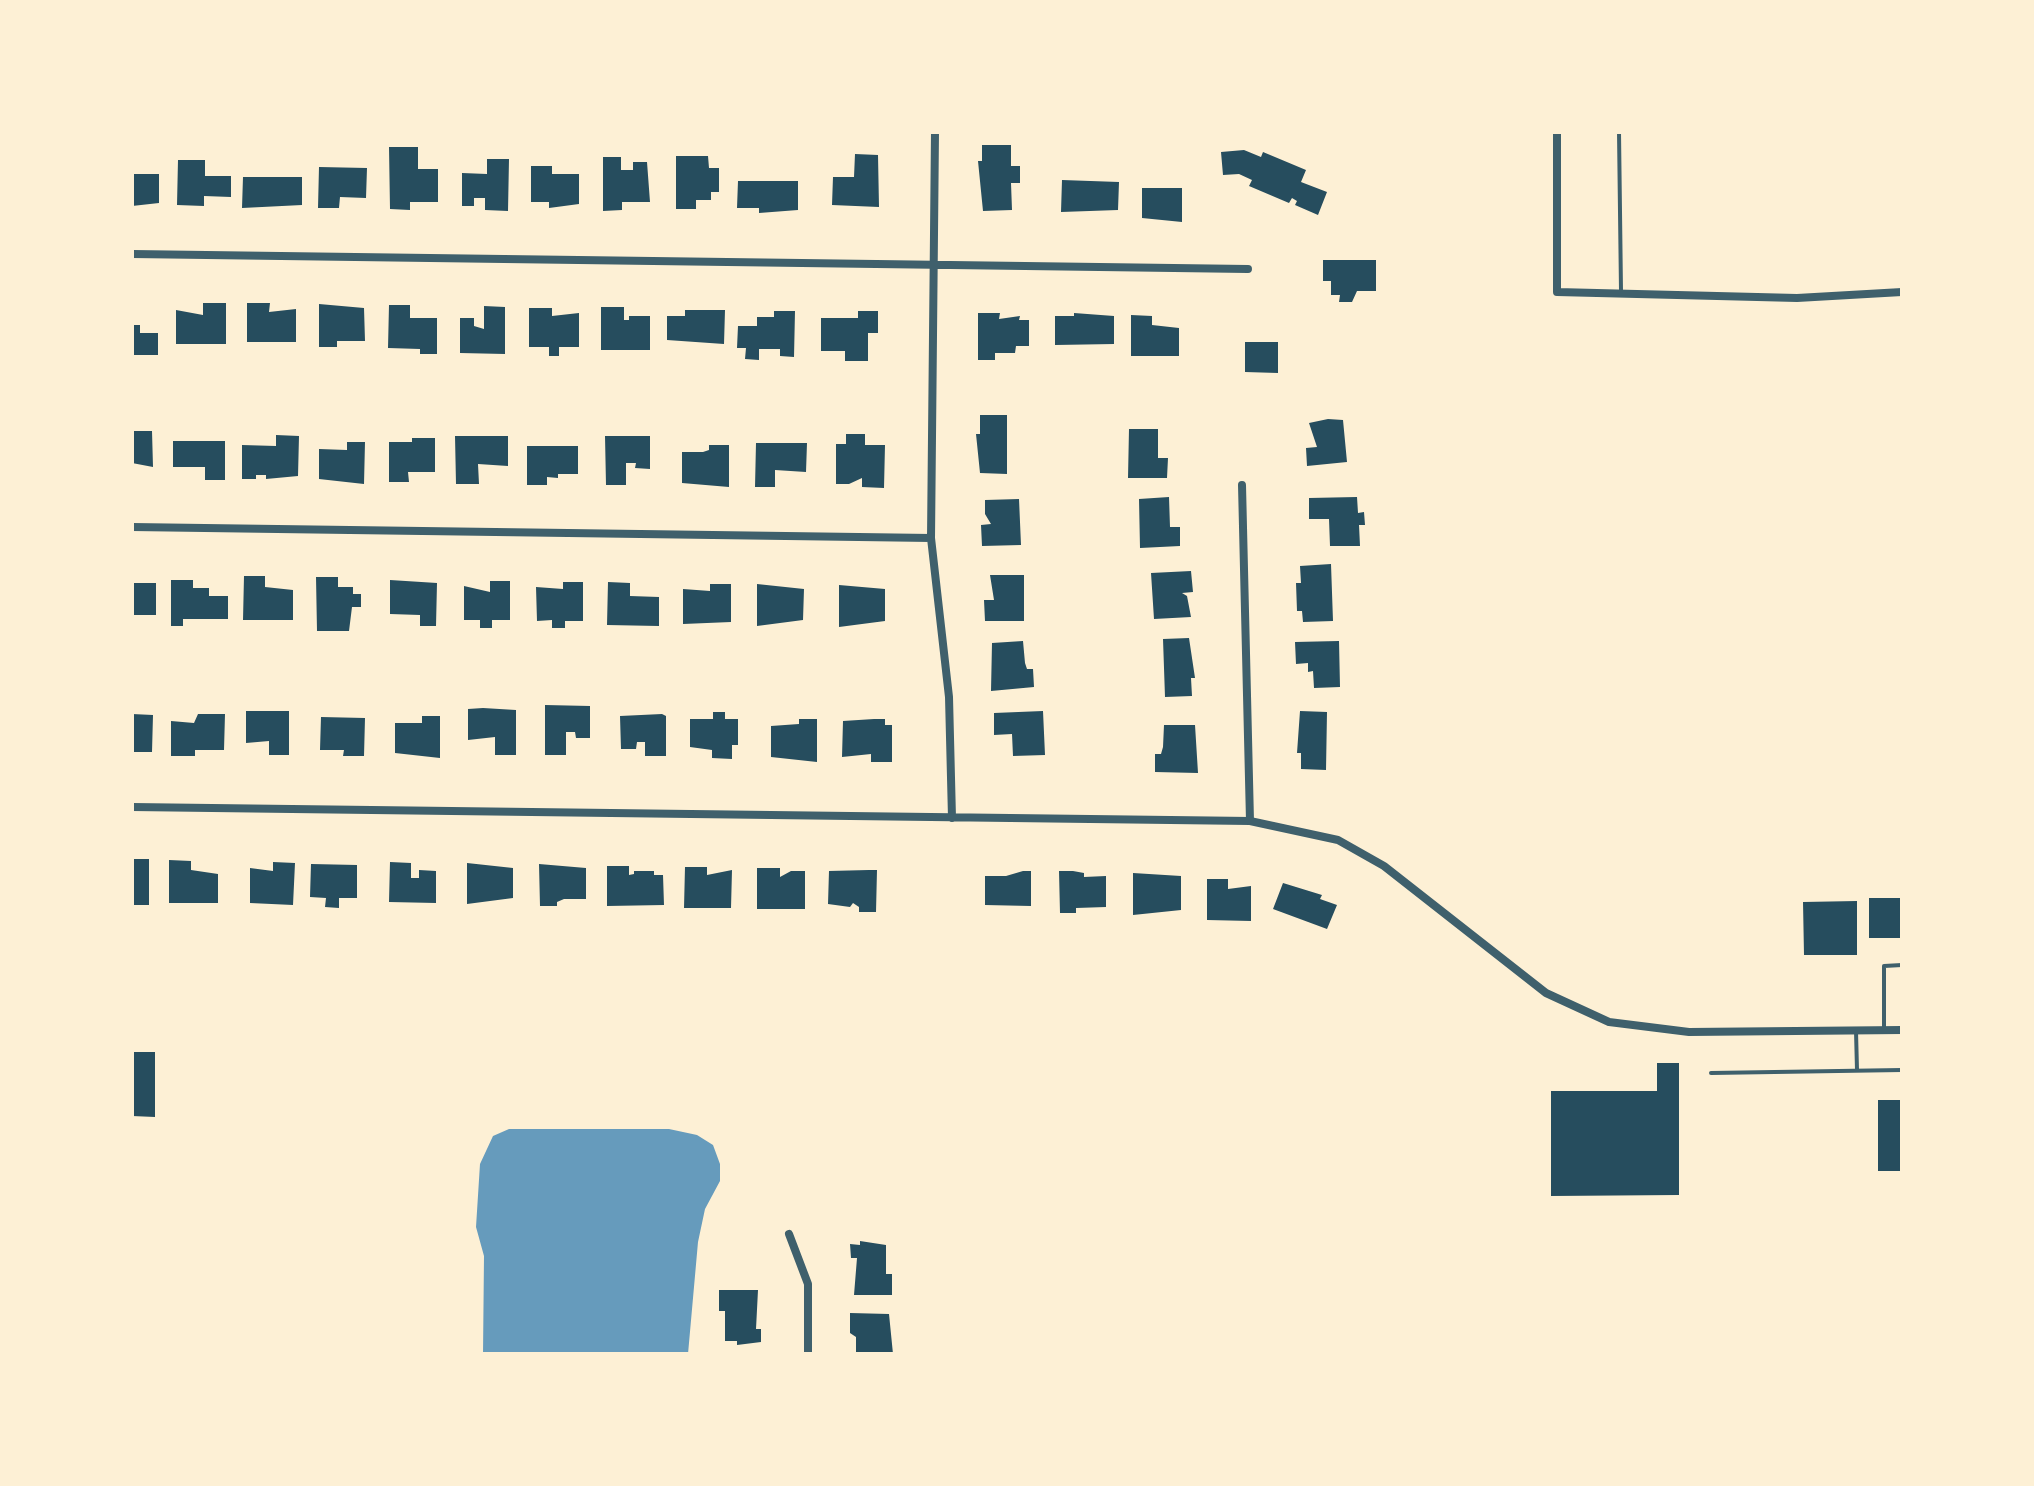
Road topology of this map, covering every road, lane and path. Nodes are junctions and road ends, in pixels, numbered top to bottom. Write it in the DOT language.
graph roads {
  1 [pos="935,132"];
  2 [pos="1557,132"];
  3 [pos="1619,132"];
  4 [pos="132,254"];
  5 [pos="935,267"];
  6 [pos="1248,269"];
  7 [pos="1902,292"];
  8 [pos="1621,294"];
  9 [pos="1242,485"];
  10 [pos="132,527"];
  11 [pos="931,538"];
  12 [pos="132,807"];
  13 [pos="952,818"];
  14 [pos="1250,821"];
  15 [pos="1902,965"];
  16 [pos="1902,1030"];
  17 [pos="1856,1031"];
  18 [pos="1884,1031"];
  19 [pos="1857,1070"];
  20 [pos="1902,1070"];
  21 [pos="1711,1073"];
  22 [pos="789,1234"];
  23 [pos="808,1354"];
  1 -- 5 [label="street"];
  2 -- 8 [label="street"];
  3 -- 8 [label="lane"];
  4 -- 5 [label="street"];
  5 -- 6 [label="street"];
  5 -- 11 [label="street"];
  7 -- 8 [label="street"];
  9 -- 14 [label="street"];
  10 -- 11 [label="street"];
  11 -- 13 [label="street"];
  12 -- 13 [label="street"];
  13 -- 14 [label="street"];
  14 -- 17 [label="street"];
  15 -- 18 [label="lane"];
  16 -- 18 [label="street"];
  17 -- 18 [label="street"];
  17 -- 19 [label="lane"];
  19 -- 20 [label="lane"];
  19 -- 21 [label="lane"];
  22 -- 23 [label="street"];
}
